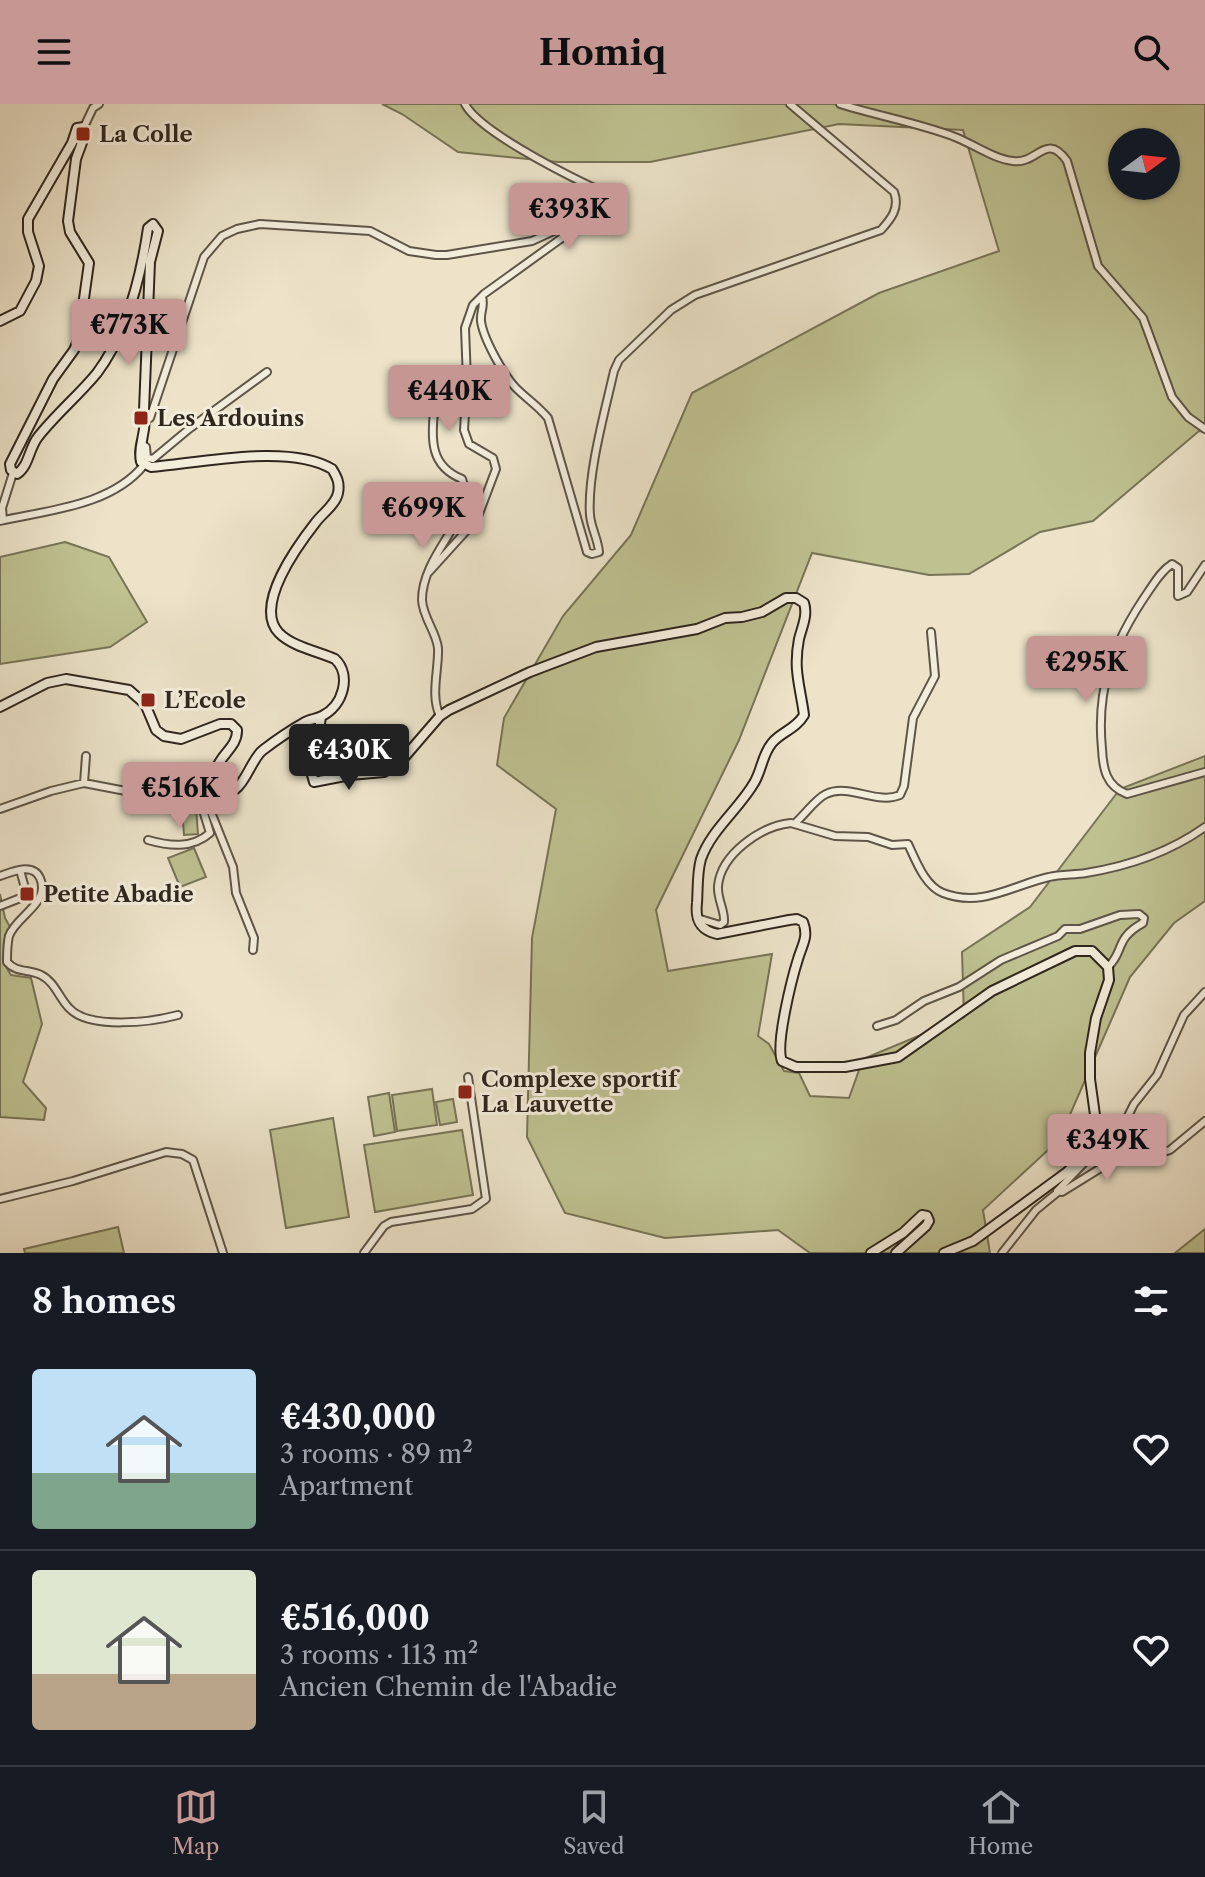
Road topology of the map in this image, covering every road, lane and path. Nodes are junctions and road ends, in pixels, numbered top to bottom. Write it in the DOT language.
graph roads {
  1 [pos="465,104"];
  2 [pos="790,104"];
  3 [pos="840,104"];
  4 [pos="95,105"];
  5 [pos="84,127"];
  6 [pos="613,204"];
  7 [pos="482,297"];
  8 [pos="0,321"];
  9 [pos="267,372"];
  10 [pos="435,393"];
  11 [pos="146,419"];
  12 [pos="1205,429"];
  13 [pos="142,444"];
  14 [pos="144,465"];
  15 [pos="13,473"];
  16 [pos="1,520"];
  17 [pos="1205,565"];
  18 [pos="429,572"];
  19 [pos="931,632"];
  20 [pos="0,707"];
  21 [pos="440,716"];
  22 [pos="321,717"];
  23 [pos="86,756"];
  24 [pos="1205,772"];
  25 [pos="84,783"];
  26 [pos="220,788"];
  27 [pos="206,807"];
  28 [pos="0,809"];
  29 [pos="794,824"];
  30 [pos="1205,827"];
  31 [pos="148,840"];
  32 [pos="20,870"];
  33 [pos="0,876"];
  34 [pos="0,906"];
  35 [pos="697,918"];
  36 [pos="253,950"];
  37 [pos="1108,967"];
  38 [pos="1205,992"];
  39 [pos="178,1015"];
  40 [pos="877,1026"];
  41 [pos="468,1077"];
  42 [pos="1205,1121"];
  43 [pos="1117,1158"];
  44 [pos="1081,1160"];
  45 [pos="1058,1192"];
  46 [pos="0,1199"];
  47 [pos="223,1253"];
  48 [pos="364,1253"];
  49 [pos="871,1253"];
  50 [pos="896,1253"];
  51 [pos="944,1253"];
  52 [pos="1002,1253"];
  1 -- 6 [label="street"];
  2 -- 7 [label="street"];
  3 -- 12 [label="street"];
  4 -- 5 [label="street"];
  5 -- 8 [label="street"];
  5 -- 15 [label="street"];
  6 -- 7 [label="street"];
  6 -- 11 [label="street"];
  7 -- 18 [label="street"];
  9 -- 13 [label="street"];
  10 -- 18 [label="street"];
  11 -- 13 [label="street"];
  11 -- 15 [label="street"];
  13 -- 14 [label="street"];
  14 -- 16 [label="street"];
  14 -- 22 [label="street"];
  15 -- 16 [label="street"];
  17 -- 24 [label="street"];
  18 -- 21 [label="street"];
  19 -- 29 [label="street"];
  20 -- 26 [label="street"];
  21 -- 22 [label="street"];
  21 -- 35 [label="street"];
  22 -- 26 [label="street"];
  23 -- 25 [label="street"];
  25 -- 27 [label="street"];
  25 -- 28 [label="street"];
  26 -- 27 [label="street"];
  27 -- 31 [label="street"];
  27 -- 36 [label="street"];
  29 -- 30 [label="street"];
  29 -- 35 [label="street"];
  32 -- 33 [label="street"];
  32 -- 34 [label="street"];
  32 -- 39 [label="street"];
  35 -- 37 [label="street"];
  37 -- 40 [label="street"];
  37 -- 44 [label="street"];
  38 -- 43 [label="street"];
  41 -- 48 [label="street"];
  42 -- 43 [label="street"];
  43 -- 45 [label="street"];
  44 -- 45 [label="street"];
  44 -- 51 [label="street"];
  45 -- 52 [label="street"];
  46 -- 47 [label="street"];
  49 -- 50 [label="street"];
}
